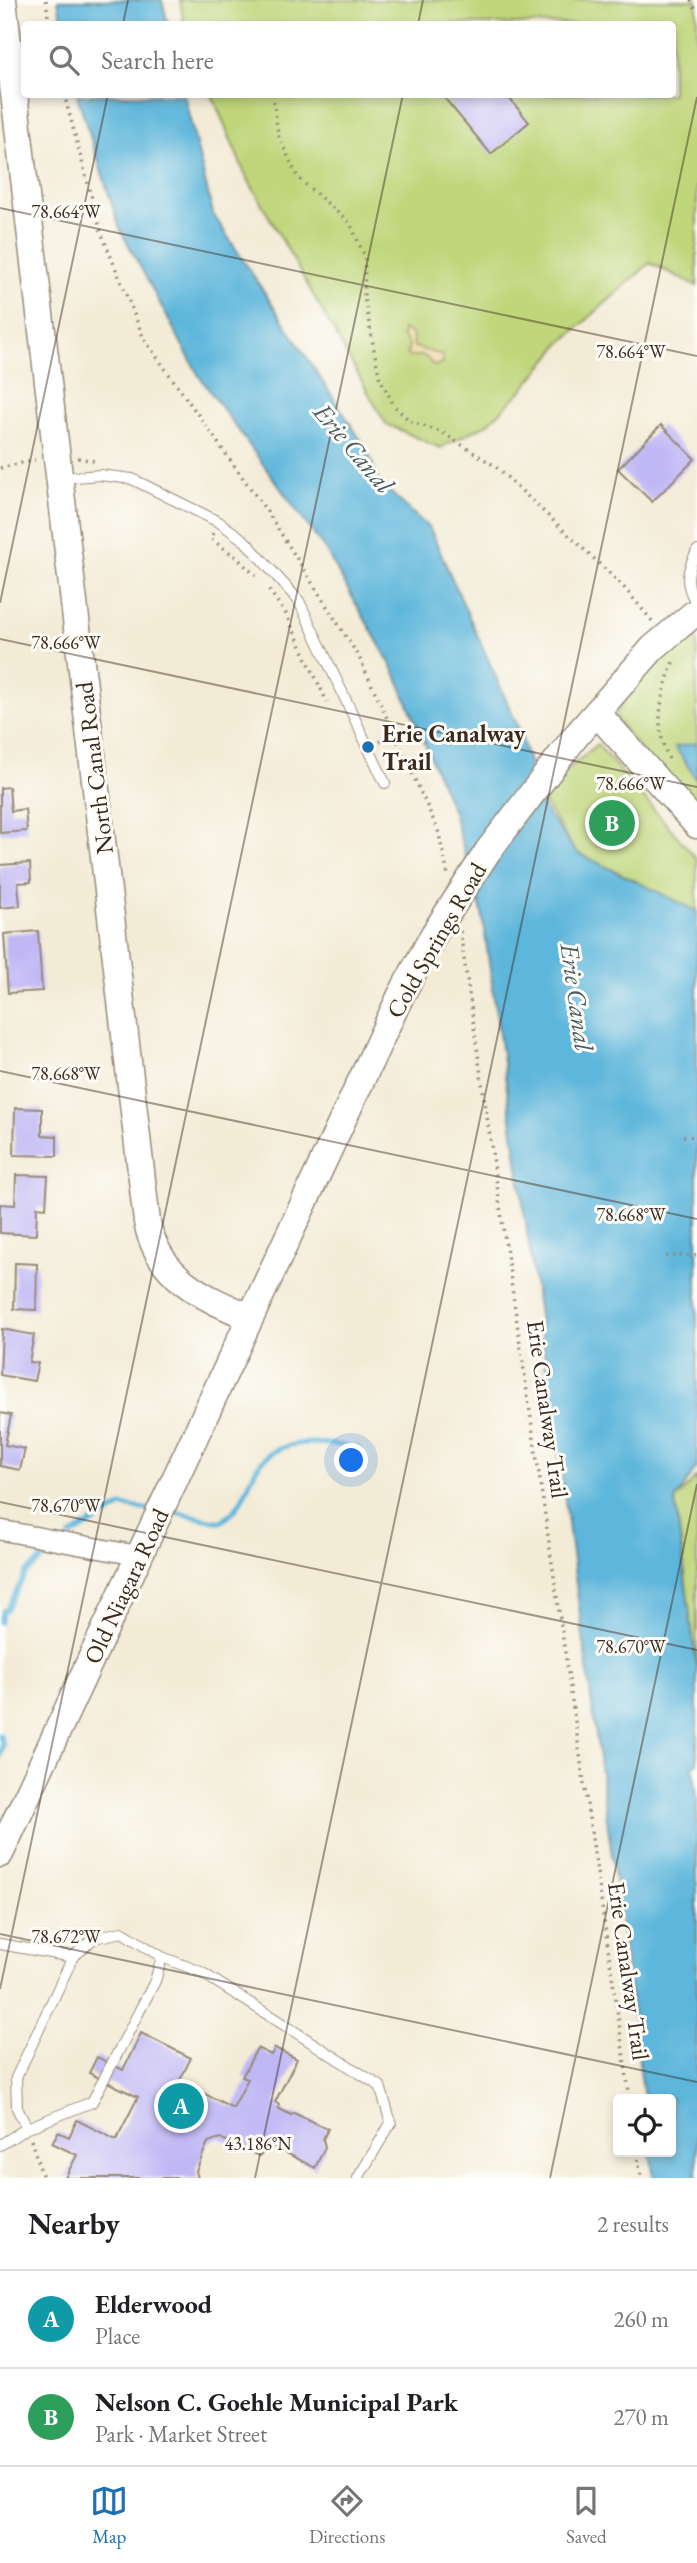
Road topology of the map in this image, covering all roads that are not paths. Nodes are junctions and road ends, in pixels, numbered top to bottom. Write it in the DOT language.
graph roads {
  1 [pos="3,0"];
  2 [pos="60,468"];
  3 [pos="697,551"];
  4 [pos="697,604"];
  5 [pos="697,611"];
  6 [pos="597,713"];
  7 [pos="385,783"];
  8 [pos="697,825"];
  9 [pos="250,1317"];
  10 [pos="0,1530"];
  11 [pos="140,1556"];
  12 [pos="0,1854"];
  13 [pos="0,1944"];
  14 [pos="73,1957"];
  15 [pos="162,1957"];
  16 [pos="27,2128"];
  17 [pos="0,2145"];
  18 [pos="358,2178"];
  1 -- 2 [label="street, North Canal Road"];
  2 -- 7 [label="lane"];
  2 -- 9 [label="street, North Canal Road"];
  3 -- 4 [label="lane"];
  5 -- 6 [label="street, Cold Springs Road"];
  6 -- 8 [label="street"];
  6 -- 9 [label="street, Cold Springs Road, bridge"];
  9 -- 11 [label="street, Old Niagara Road"];
  10 -- 11 [label="street"];
  11 -- 12 [label="street, Old Niagara Road"];
  13 -- 14 [label="lane"];
  14 -- 15 [label="lane"];
  14 -- 16 [label="lane"];
  15 -- 16 [label="lane"];
  15 -- 18 [label="lane"];
  16 -- 17 [label="lane"];
}
